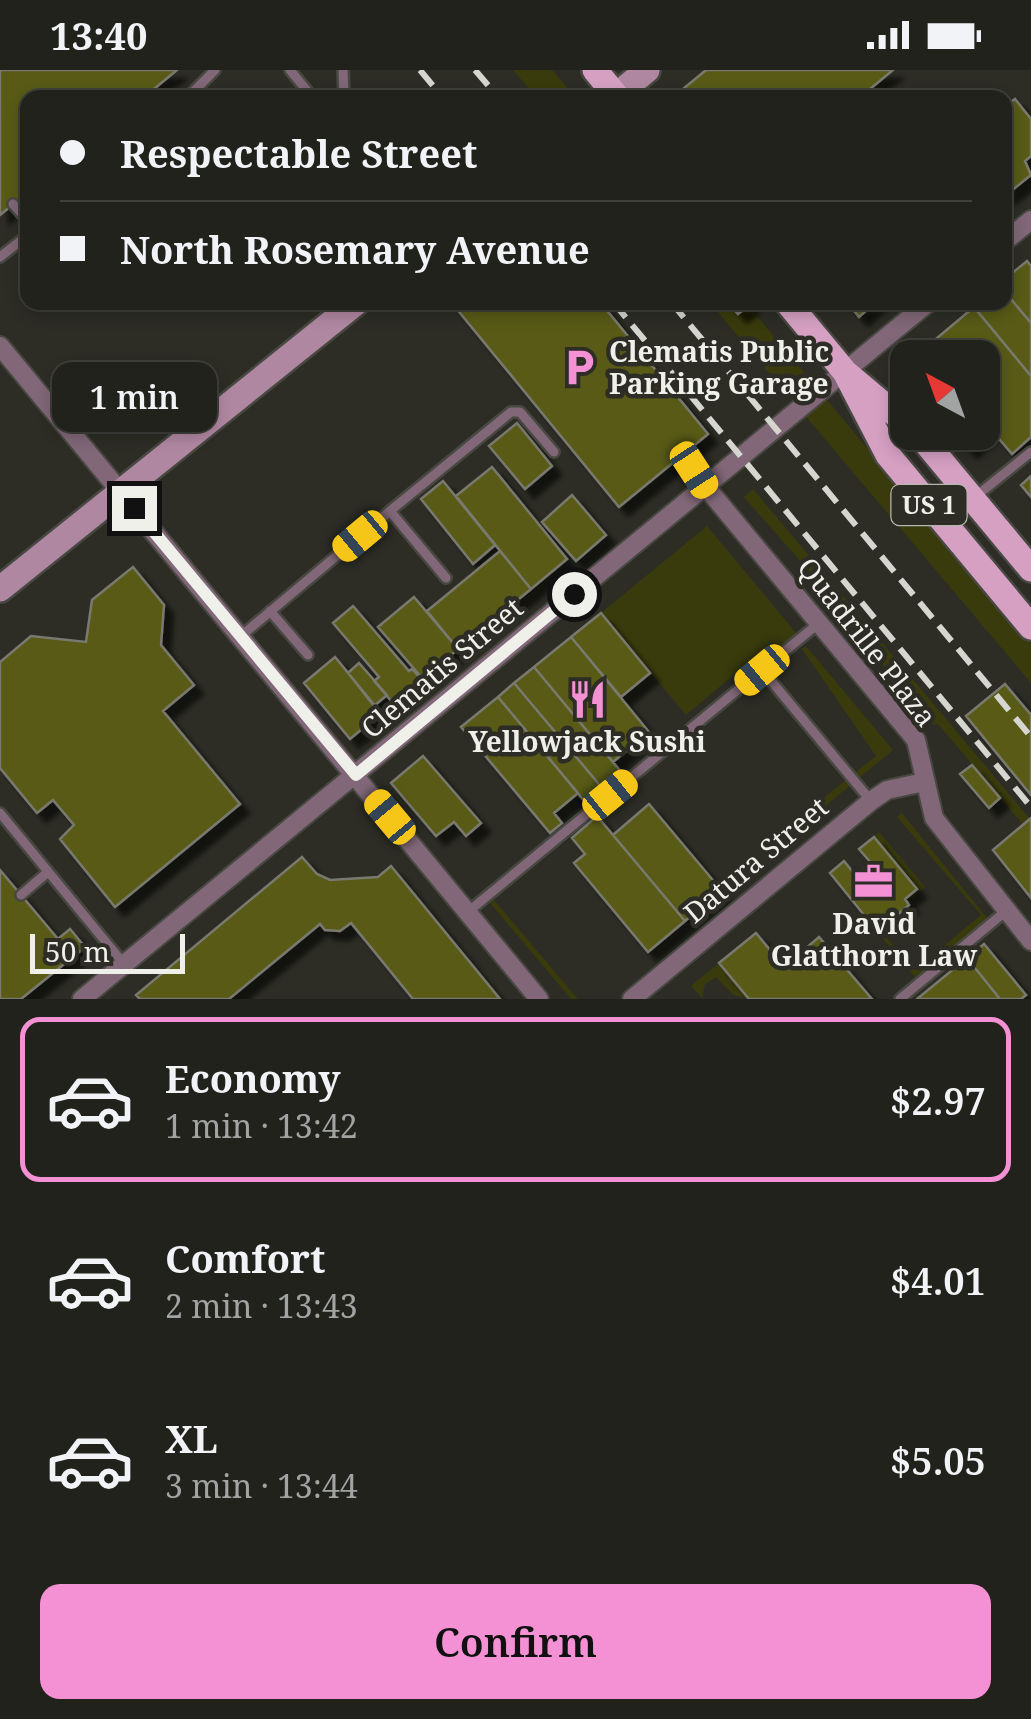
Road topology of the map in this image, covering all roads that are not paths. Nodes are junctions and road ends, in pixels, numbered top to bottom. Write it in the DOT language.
graph roads {
  1 [pos="215,70"];
  2 [pos="290,70"];
  3 [pos="647,70"];
  4 [pos="195,90"];
  5 [pos="306,90"];
  6 [pos="623,90"];
  7 [pos="14,204"];
  8 [pos="20,211"];
  9 [pos="20,241"];
  10 [pos="0,257"];
  11 [pos="347,310"];
  12 [pos="794,310"];
  13 [pos="920,310"];
  14 [pos="0,346"];
  15 [pos="845,372"];
  16 [pos="890,410"];
  17 [pos="932,450"];
  18 [pos="554,452"];
  19 [pos="1031,452"];
  20 [pos="684,454"];
  21 [pos="706,487"];
  22 [pos="120,490"];
  23 [pos="972,499"];
  24 [pos="390,511"];
  25 [pos="1031,569"];
  26 [pos="446,578"];
  27 [pos="0,589"];
  28 [pos="270,611"];
  29 [pos="819,623"];
  30 [pos="1031,628"];
  31 [pos="240,636"];
  32 [pos="308,655"];
  33 [pos="762,670"];
  34 [pos="356,775"];
  35 [pos="924,782"];
  36 [pos="871,801"];
  37 [pos="0,813"];
  38 [pos="48,872"];
  39 [pos="21,895"];
  40 [pos="1006,911"];
  41 [pos="468,912"];
  42 [pos="1031,941"];
  43 [pos="124,964"];
  44 [pos="92,996"];
  45 [pos="539,999"];
  46 [pos="632,999"];
  47 [pos="900,999"];
  1 -- 4 [label="lane"];
  2 -- 5 [label="lane"];
  3 -- 6 [label="street"];
  7 -- 8 [label="lane"];
  9 -- 10 [label="lane"];
  11 -- 22 [label="street"];
  12 -- 15 [label="main road, US 1"];
  13 -- 15 [label="street, Clematis Street"];
  14 -- 22 [label="street"];
  15 -- 16 [label="main road, US 1"];
  15 -- 21 [label="street, Clematis Street"];
  15 -- 30 [label="main road, US 1"];
  17 -- 23 [label="main road, US 1"];
  18 -- 24 [label="lane"];
  19 -- 23 [label="lane"];
  20 -- 21 [label="lane"];
  21 -- 29 [label="street, Quadrille Plaza"];
  21 -- 34 [label="street, Clematis Street"];
  22 -- 27 [label="street"];
  22 -- 31 [label="street"];
  23 -- 25 [label="main road, US 1"];
  24 -- 26 [label="lane"];
  24 -- 28 [label="lane"];
  28 -- 31 [label="lane"];
  28 -- 32 [label="lane"];
  29 -- 33 [label="lane"];
  29 -- 35 [label="street, Quadrille Plaza"];
  31 -- 34 [label="street"];
  33 -- 36 [label="lane"];
  33 -- 41 [label="lane"];
  34 -- 41 [label="street"];
  34 -- 43 [label="street, Clematis Street"];
  35 -- 36 [label="street, Datura Street"];
  35 -- 40 [label="street, Quadrille Plaza"];
  36 -- 46 [label="street, Datura Street"];
  37 -- 38 [label="lane"];
  38 -- 39 [label="lane"];
  38 -- 43 [label="lane"];
  40 -- 42 [label="street, Quadrille Plaza"];
  40 -- 47 [label="lane"];
  41 -- 45 [label="street"];
  43 -- 44 [label="street, Clematis Street"];
}
